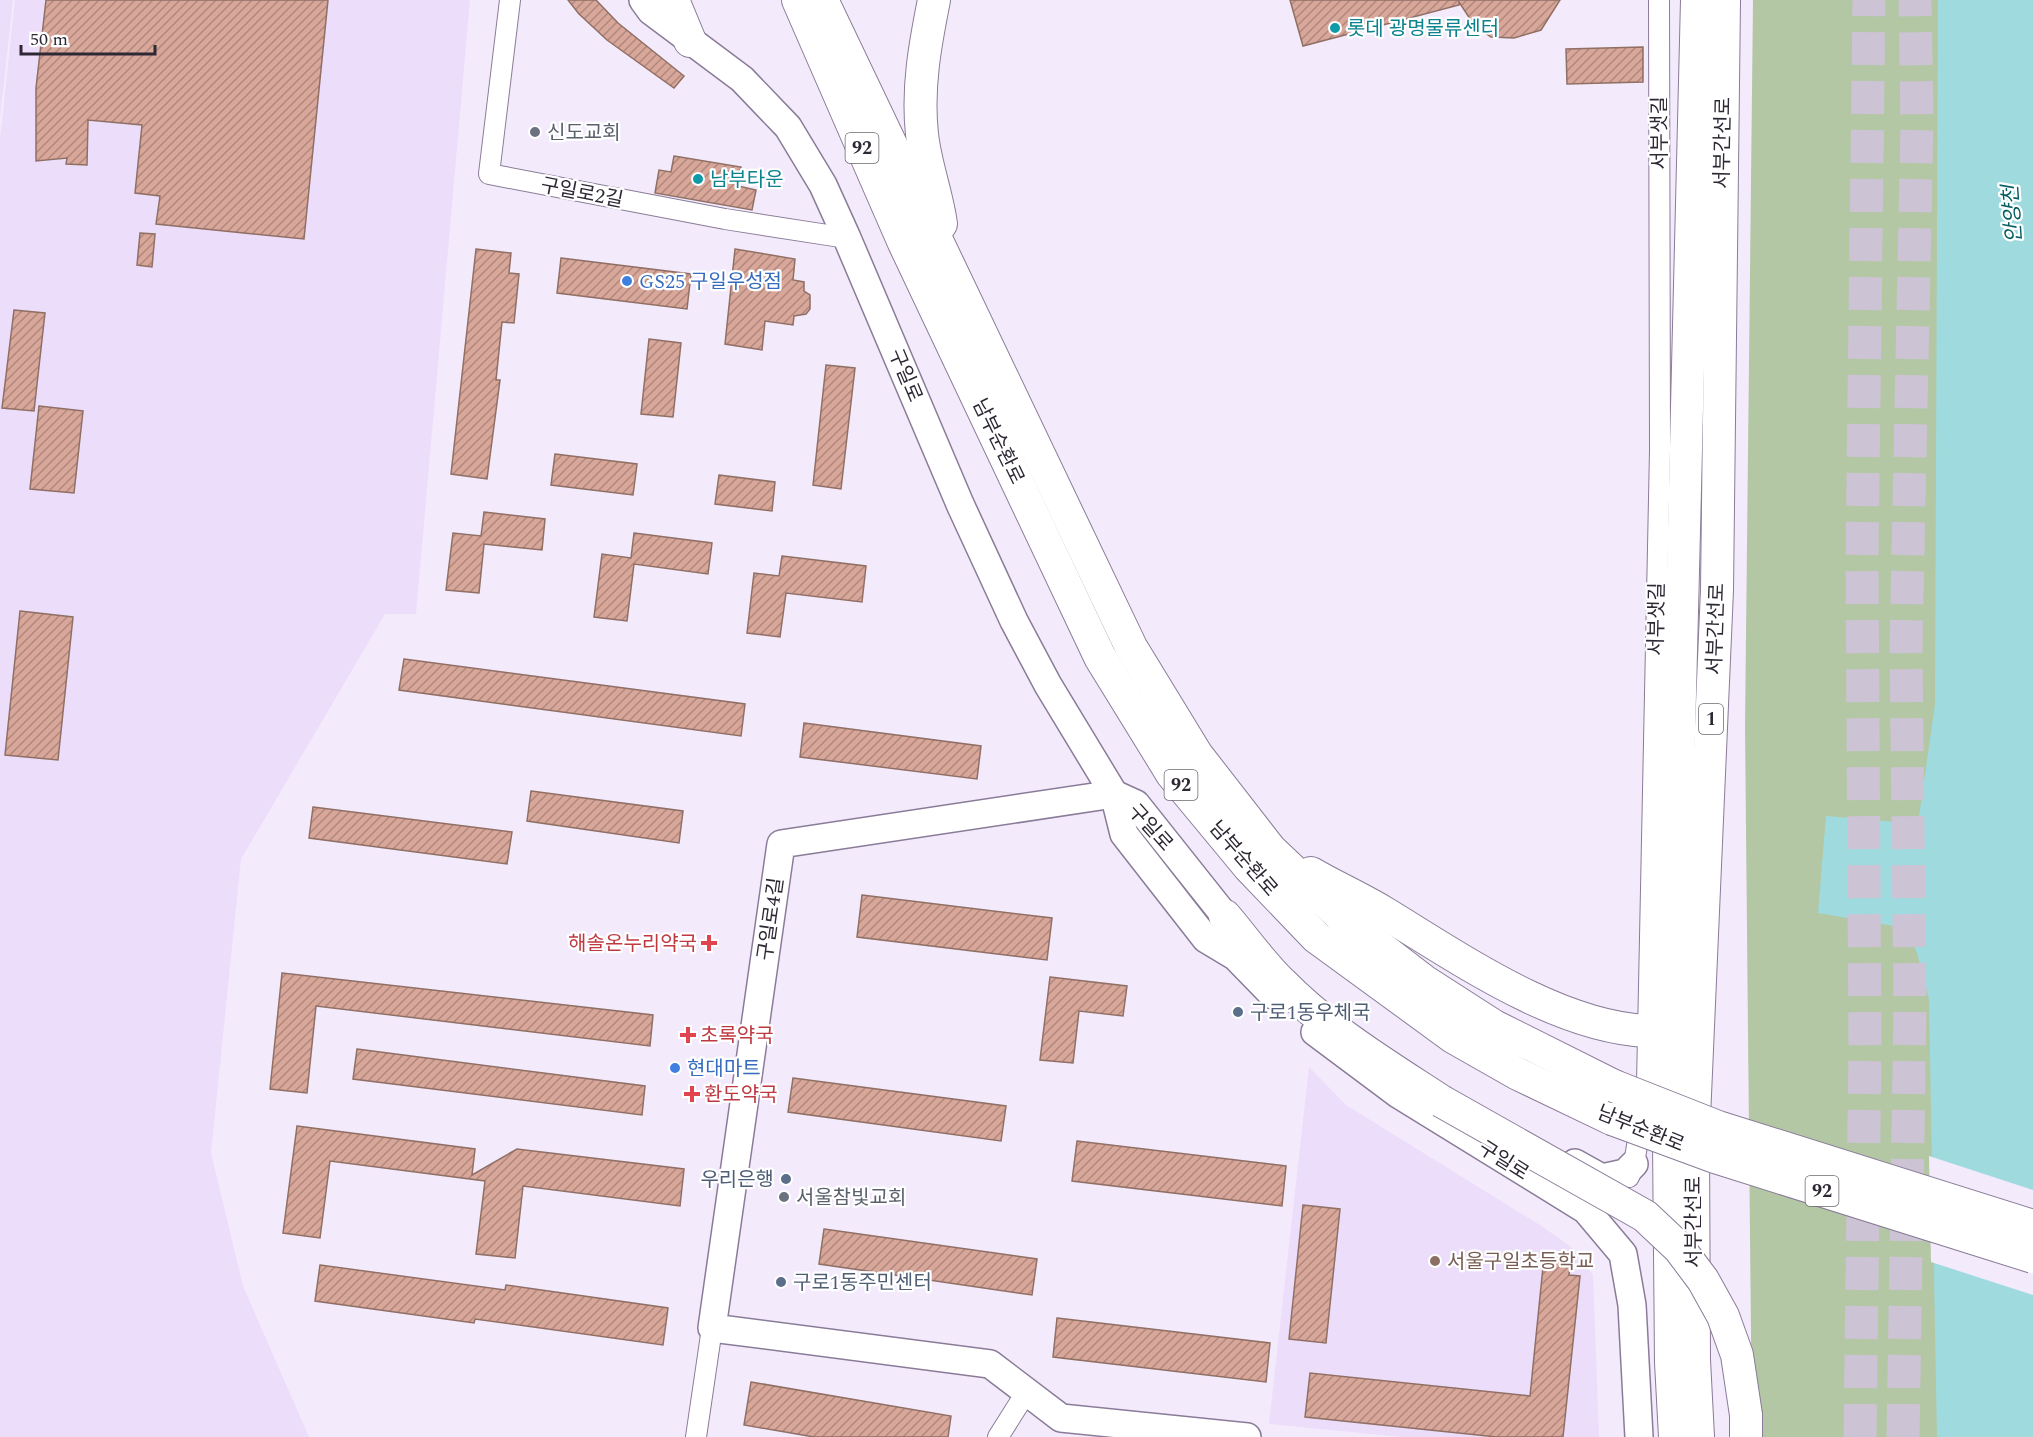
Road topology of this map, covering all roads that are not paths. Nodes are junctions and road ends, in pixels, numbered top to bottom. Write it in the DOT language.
graph roads {
  1 [pos="510,0"];
  2 [pos="643,0"];
  3 [pos="672,0"];
  4 [pos="778,0"];
  5 [pos="798,0"];
  6 [pos="822,0"];
  7 [pos="934,0"];
  8 [pos="1659,0"];
  9 [pos="1697,0"];
  10 [pos="1724,0"];
  11 [pos="690,40"];
  12 [pos="840,101"];
  13 [pos="847,238"];
  14 [pos="945,255"];
  15 [pos="1114,794"];
  16 [pos="1270,849"];
  17 [pos="1225,916"];
  18 [pos="1236,957"];
  19 [pos="1647,1031"];
  20 [pos="1634,1164"];
  21 [pos="1619,1197"];
  22 [pos="1586,1210"];
  23 [pos="2033,1226"];
  24 [pos="1623,1254"];
  25 [pos="2033,1257"];
  26 [pos="712,1328"];
  27 [pos="1027,1391"];
  28 [pos="1746,1426"];
  29 [pos="696,1437"];
  30 [pos="998,1437"];
  31 [pos="1247,1437"];
  32 [pos="1639,1437"];
  33 [pos="1675,1437"];
  34 [pos="1698,1437"];
  1 -- 13 [label="street, 구일로2길"];
  2 -- 11 [label="main road, 구일로"];
  3 -- 11 [label="main road"];
  4 -- 12 [label="main road"];
  5 -- 12 [label="main road, 남부순환로 / 92"];
  6 -- 14 [label="main road, 남부순환로 / 92"];
  7 -- 14 [label="main road"];
  8 -- 19 [label="street, 서부샛길"];
  9 -- 33 [label="main road, 서부간선로 / 1"];
  10 -- 34 [label="main road, 서부간선로 / 1"];
  11 -- 13 [label="main road, 구일로"];
  12 -- 25 [label="main road, 남부순환로 / 92, bridge"];
  13 -- 15 [label="main road, 구일로"];
  14 -- 16 [label="main road, 남부순환로 / 92"];
  15 -- 17 [label="main road, 구일로"];
  15 -- 18 [label="main road, 구일로"];
  15 -- 26 [label="main road, 구일로4길"];
  16 -- 19 [label="main road"];
  16 -- 23 [label="main road, 남부순환로 / 92, bridge"];
  17 -- 18 [label="main road, 구일로"];
  17 -- 20 [label="main road"];
  17 -- 28 [label="main road, bridge"];
  18 -- 22 [label="main road, 구일로"];
  19 -- 20 [label="street, 서부샛길"];
  20 -- 21 [label="street, 서부샛길"];
  21 -- 22 [label="street"];
  21 -- 24 [label="main road"];
  22 -- 24 [label="main road, 구일로"];
  24 -- 32 [label="main road"];
  26 -- 27 [label="main road"];
  26 -- 29 [label="street"];
  27 -- 30 [label="street"];
  27 -- 31 [label="main road"];
}
